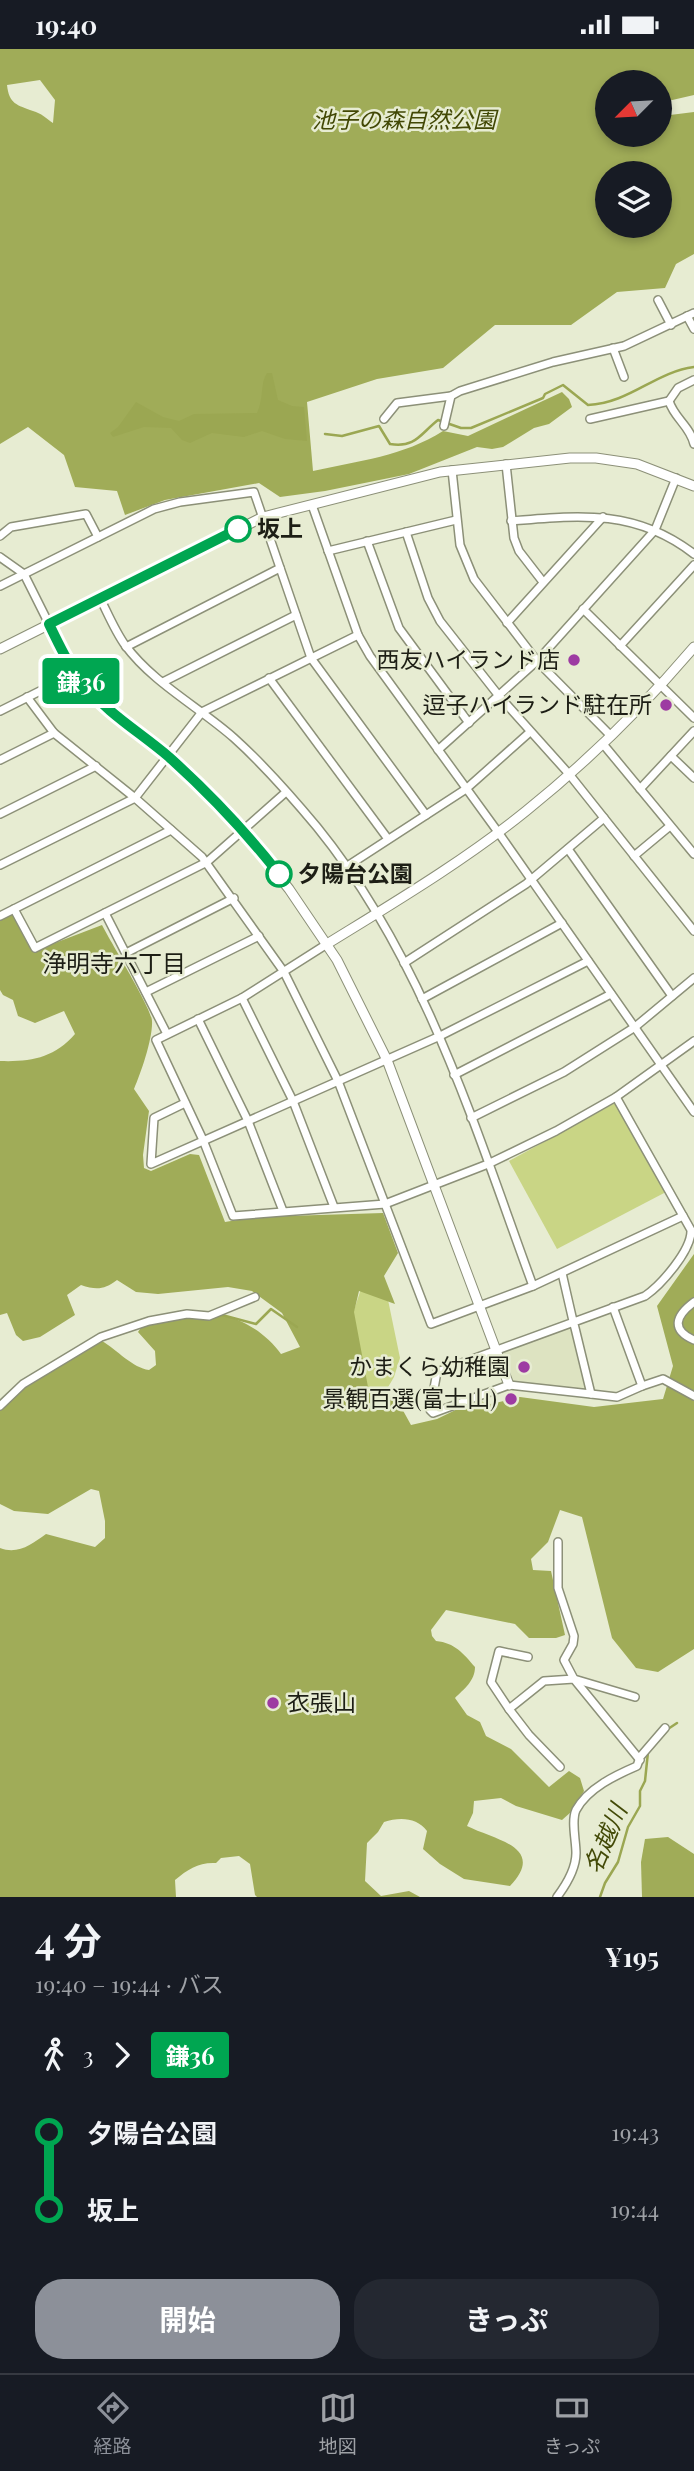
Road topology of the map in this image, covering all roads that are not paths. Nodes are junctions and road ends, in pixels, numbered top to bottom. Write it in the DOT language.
graph roads {
  1 [pos="658,300"];
  2 [pos="691,315"];
  3 [pos="671,325"];
  4 [pos="694,329"];
  5 [pos="613,348"];
  6 [pos="624,377"];
  7 [pos="694,380"];
  8 [pos="451,396"];
  9 [pos="669,401"];
  10 [pos="384,419"];
  11 [pos="590,419"];
  12 [pos="444,423"];
  13 [pos="694,444"];
  14 [pos="506,464"];
  15 [pos="452,470"];
  16 [pos="676,478"];
  17 [pos="694,486"];
  18 [pos="312,505"];
  19 [pos="263,517"];
  20 [pos="603,517"];
  21 [pos="456,520"];
  22 [pos="511,521"];
  23 [pos="655,530"];
  24 [pos="406,532"];
  25 [pos="0,535"];
  26 [pos="98,537"];
  27 [pos="367,541"];
  28 [pos="328,551"];
  29 [pos="694,554"];
  30 [pos="0,557"];
  31 [pos="694,565"];
  32 [pos="280,568"];
  33 [pos="24,575"];
  34 [pos="543,582"];
  35 [pos="0,586"];
  36 [pos="100,598"];
  37 [pos="583,609"];
  38 [pos="296,615"];
  39 [pos="507,622"];
  40 [pos="49,624"];
  41 [pos="358,635"];
  42 [pos="620,646"];
  43 [pos="126,647"];
  44 [pos="694,647"];
  45 [pos="0,649"];
  46 [pos="311,658"];
  47 [pos="537,661"];
  48 [pos="75,673"];
  49 [pos="269,678"];
  50 [pos="163,682"];
  51 [pos="660,686"];
  52 [pos="499,696"];
  53 [pos="27,697"];
  54 [pos="0,711"];
  55 [pos="202,712"];
  56 [pos="694,718"];
  57 [pos="469,723"];
  58 [pos="694,731"];
  59 [pos="530,732"];
  60 [pos="54,733"];
  61 [pos="611,736"];
  62 [pos="603,744"];
  63 [pos="438,750"];
  64 [pos="167,756"];
  65 [pos="671,756"];
  66 [pos="0,760"];
  67 [pos="96,766"];
  68 [pos="569,774"];
  69 [pos="694,778"];
  70 [pos="467,789"];
  71 [pos="640,789"];
  72 [pos="286,792"];
  73 [pos="135,798"];
  74 [pos="0,814"];
  75 [pos="426,815"];
  76 [pos="604,818"];
  77 [pos="670,827"];
  78 [pos="171,830"];
  79 [pos="242,830"];
  80 [pos="498,832"];
  81 [pos="388,839"];
  82 [pos="568,849"];
  83 [pos="694,854"];
  84 [pos="634,856"];
  85 [pos="207,862"];
  86 [pos="0,865"];
  87 [pos="346,867"];
  88 [pos="532,880"];
  89 [pos="234,898"];
  90 [pos="14,909"];
  91 [pos="105,913"];
  92 [pos="378,913"];
  93 [pos="0,916"];
  94 [pos="562,923"];
  95 [pos="694,931"];
  96 [pos="259,936"];
  97 [pos="327,944"];
  98 [pos="126,953"];
  99 [pos="588,961"];
  100 [pos="404,963"];
  101 [pos="284,972"];
  102 [pos="694,978"];
  103 [pos="146,992"];
  104 [pos="611,994"];
  105 [pos="672,996"];
  106 [pos="242,998"];
  107 [pos="422,999"];
  108 [pos="198,1019"];
  109 [pos="635,1027"];
  110 [pos="167,1034"];
  111 [pos="440,1037"];
  112 [pos="694,1041"];
  113 [pos="387,1060"];
  114 [pos="662,1066"];
  115 [pos="454,1075"];
  116 [pos="338,1081"];
  117 [pos="616,1097"];
  118 [pos="293,1101"];
  119 [pos="186,1103"];
  120 [pos="693,1110"];
  121 [pos="471,1118"];
  122 [pos="248,1121"];
  123 [pos="203,1140"];
  124 [pos="488,1164"];
  125 [pos="434,1185"];
  126 [pos="386,1205"];
  127 [pos="334,1207"];
  128 [pos="283,1211"];
  129 [pos="683,1216"];
  130 [pos="693,1229"];
  131 [pos="562,1273"];
  132 [pos="533,1286"];
  133 [pos="255,1297"];
  134 [pos="694,1303"];
  135 [pos="480,1307"];
  136 [pos="613,1307"];
  137 [pos="573,1321"];
  138 [pos="694,1341"];
  139 [pos="495,1350"];
  140 [pos="509,1385"];
  141 [pos="642,1386"];
  142 [pos="591,1394"];
  143 [pos="694,1396"];
  144 [pos="0,1406"];
  145 [pos="558,1542"];
  146 [pos="528,1657"];
  147 [pos="574,1679"];
  148 [pos="635,1697"];
  149 [pos="509,1709"];
  150 [pos="665,1728"];
  151 [pos="640,1760"];
  152 [pos="560,1767"];
  153 [pos="557,1897"];
  1 -- 3 [label="street"];
  2 -- 3 [label="street"];
  2 -- 4 [label="street"];
  3 -- 5 [label="street"];
  5 -- 6 [label="street"];
  5 -- 8 [label="street"];
  7 -- 9 [label="street"];
  8 -- 10 [label="street"];
  8 -- 12 [label="street"];
  9 -- 11 [label="street"];
  9 -- 13 [label="street"];
  14 -- 15 [label="street"];
  14 -- 16 [label="street"];
  14 -- 22 [label="street"];
  15 -- 18 [label="street"];
  15 -- 21 [label="street"];
  16 -- 17 [label="street"];
  16 -- 23 [label="street"];
  18 -- 19 [label="street"];
  18 -- 28 [label="street"];
  19 -- 26 [label="street"];
  19 -- 32 [label="street"];
  19 -- 36 [label="street"];
  20 -- 22 [label="street"];
  20 -- 23 [label="street"];
  20 -- 34 [label="street"];
  21 -- 24 [label="street"];
  21 -- 39 [label="street"];
  22 -- 34 [label="street"];
  23 -- 29 [label="street"];
  23 -- 37 [label="street"];
  24 -- 27 [label="street"];
  24 -- 52 [label="street"];
  25 -- 26 [label="street"];
  26 -- 33 [label="street"];
  27 -- 28 [label="street"];
  27 -- 57 [label="street"];
  28 -- 41 [label="street"];
  30 -- 33 [label="street"];
  31 -- 42 [label="street"];
  32 -- 38 [label="street"];
  32 -- 43 [label="street"];
  33 -- 35 [label="street"];
  33 -- 40 [label="street"];
  34 -- 39 [label="street"];
  36 -- 40 [label="street"];
  36 -- 43 [label="street"];
  37 -- 42 [label="street"];
  37 -- 47 [label="street"];
  38 -- 46 [label="street"];
  38 -- 50 [label="street"];
  39 -- 47 [label="street"];
  40 -- 45 [label="street"];
  40 -- 48 [label="street"];
  41 -- 46 [label="street"];
  41 -- 63 [label="street"];
  42 -- 51 [label="street"];
  43 -- 50 [label="street"];
  44 -- 51 [label="street"];
  46 -- 49 [label="street"];
  46 -- 75 [label="street"];
  47 -- 52 [label="street"];
  47 -- 61 [label="street"];
  48 -- 53 [label="street"];
  48 -- 64 [label="street"];
  49 -- 55 [label="street"];
  49 -- 81 [label="street"];
  50 -- 55 [label="street"];
  51 -- 56 [label="street"];
  51 -- 61 [label="street"];
  52 -- 57 [label="street"];
  52 -- 59 [label="street"];
  53 -- 54 [label="street"];
  53 -- 60 [label="street"];
  55 -- 64 [label="street"];
  55 -- 72 [label="street"];
  57 -- 63 [label="street"];
  58 -- 65 [label="street"];
  59 -- 68 [label="street"];
  59 -- 70 [label="street"];
  60 -- 66 [label="street"];
  60 -- 67 [label="street"];
  61 -- 62 [label="street"];
  62 -- 68 [label="street"];
  62 -- 71 [label="street"];
  63 -- 70 [label="street"];
  64 -- 73 [label="street"];
  64 -- 79 [label="street"];
  65 -- 69 [label="street"];
  65 -- 71 [label="street"];
  67 -- 73 [label="street"];
  67 -- 74 [label="street"];
  68 -- 76 [label="street"];
  68 -- 80 [label="street"];
  70 -- 75 [label="street"];
  70 -- 80 [label="street"];
  71 -- 77 [label="street"];
  72 -- 79 [label="street"];
  72 -- 87 [label="street"];
  73 -- 78 [label="street"];
  73 -- 86 [label="street"];
  75 -- 81 [label="street"];
  76 -- 82 [label="street"];
  76 -- 84 [label="street"];
  77 -- 83 [label="street"];
  77 -- 84 [label="street"];
  78 -- 85 [label="street"];
  78 -- 90 [label="street"];
  79 -- 85 [label="street"];
  79 -- 97 [label="street"];
  80 -- 88 [label="street"];
  80 -- 92 [label="street"];
  81 -- 87 [label="street"];
  82 -- 88 [label="street"];
  82 -- 105 [label="street"];
  84 -- 95 [label="street"];
  85 -- 89 [label="street"];
  85 -- 91 [label="street"];
  87 -- 92 [label="street"];
  88 -- 94 [label="street"];
  88 -- 100 [label="street"];
  89 -- 96 [label="street"];
  89 -- 98 [label="street"];
  90 -- 91 [label="street"];
  90 -- 93 [label="street"];
  91 -- 98 [label="street"];
  92 -- 97 [label="street"];
  92 -- 100 [label="street"];
  94 -- 99 [label="street"];
  94 -- 107 [label="street"];
  96 -- 101 [label="street"];
  96 -- 103 [label="street"];
  97 -- 101 [label="street"];
  97 -- 113 [label="street"];
  98 -- 103 [label="street"];
  99 -- 104 [label="street"];
  99 -- 111 [label="street"];
  100 -- 107 [label="street"];
  101 -- 106 [label="street"];
  101 -- 116 [label="street"];
  102 -- 105 [label="street"];
  103 -- 110 [label="street"];
  104 -- 109 [label="street"];
  104 -- 115 [label="street"];
  105 -- 109 [label="street"];
  106 -- 108 [label="street"];
  106 -- 118 [label="street"];
  107 -- 111 [label="street"];
  108 -- 110 [label="street"];
  108 -- 122 [label="street"];
  109 -- 114 [label="street"];
  109 -- 121 [label="street"];
  110 -- 119 [label="street"];
  111 -- 113 [label="street"];
  111 -- 115 [label="street"];
  112 -- 114 [label="street"];
  113 -- 116 [label="street"];
  113 -- 125 [label="street"];
  114 -- 117 [label="street"];
  114 -- 120 [label="street"];
  115 -- 121 [label="street"];
  116 -- 118 [label="street"];
  116 -- 126 [label="street"];
  117 -- 124 [label="street"];
  117 -- 129 [label="street"];
  118 -- 122 [label="street"];
  118 -- 127 [label="street"];
  119 -- 123 [label="street"];
  119 -- 123 [label="street"];
  121 -- 124 [label="street"];
  122 -- 123 [label="street"];
  122 -- 128 [label="street"];
  123 -- 128 [label="street"];
  124 -- 125 [label="street"];
  124 -- 132 [label="street"];
  125 -- 126 [label="street"];
  125 -- 135 [label="street"];
  126 -- 127 [label="street"];
  126 -- 135 [label="street"];
  127 -- 128 [label="street"];
  129 -- 130 [label="street"];
  129 -- 131 [label="street"];
  130 -- 136 [label="street"];
  131 -- 132 [label="street"];
  131 -- 137 [label="street"];
  132 -- 135 [label="street"];
  133 -- 144 [label="street"];
  134 -- 138 [label="street"];
  135 -- 139 [label="street"];
  136 -- 137 [label="street"];
  136 -- 141 [label="street"];
  137 -- 139 [label="street"];
  137 -- 142 [label="street"];
  139 -- 140 [label="street"];
  139 -- 140 [label="street"];
  140 -- 142 [label="street"];
  141 -- 142 [label="street"];
  141 -- 143 [label="street"];
  145 -- 147 [label="street"];
  146 -- 149 [label="street"];
  147 -- 148 [label="street"];
  147 -- 149 [label="street"];
  147 -- 151 [label="street"];
  149 -- 152 [label="street"];
  150 -- 151 [label="street"];
  151 -- 153 [label="street"];
}
